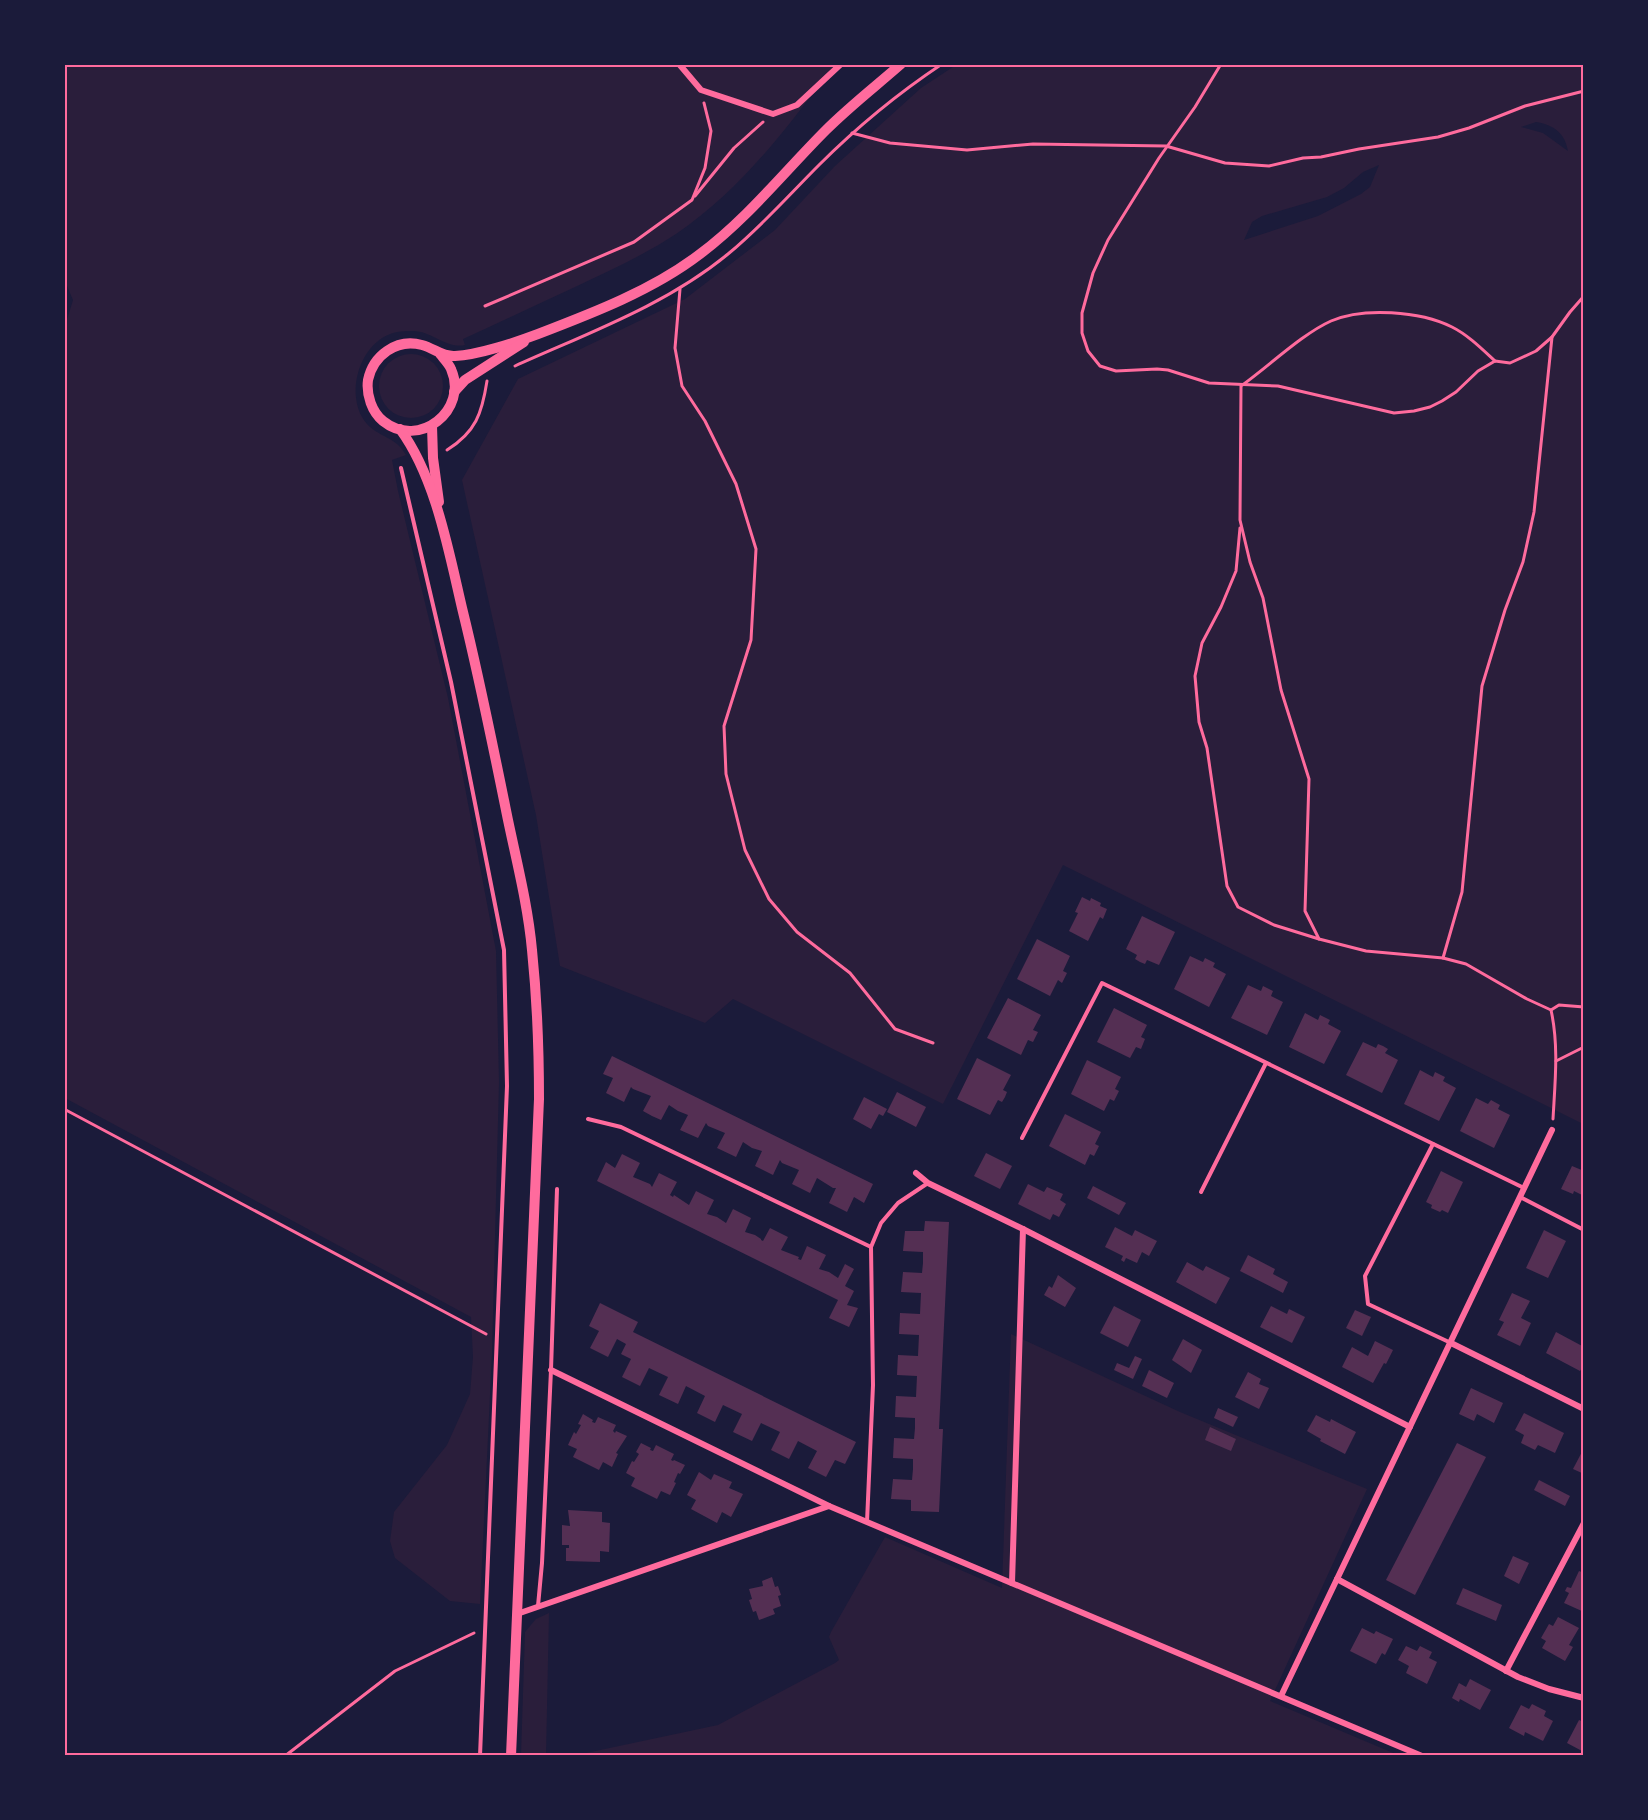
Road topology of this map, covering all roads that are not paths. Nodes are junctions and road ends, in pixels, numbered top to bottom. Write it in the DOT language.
graph roads {
  1 [pos="679,64"];
  2 [pos="841,64"];
  3 [pos="901,66"];
  4 [pos="537,334"];
  5 [pos="440,354"];
  6 [pos="454,392"];
  7 [pos="432,426"];
  8 [pos="400,429"];
  9 [pos="401,468"];
  10 [pos="441,523"];
  11 [pos="1266,1063"];
  12 [pos="588,1119"];
  13 [pos="1552,1130"];
  14 [pos="1022,1138"];
  15 [pos="1433,1144"];
  16 [pos="916,1173"];
  17 [pos="928,1183"];
  18 [pos="1524,1188"];
  19 [pos="557,1189"];
  20 [pos="1201,1192"];
  21 [pos="1520,1197"];
  22 [pos="1023,1229"];
  23 [pos="1584,1230"];
  24 [pos="871,1246"];
  25 [pos="1451,1343"];
  26 [pos="551,1370"];
  27 [pos="1584,1409"];
  28 [pos="1410,1427"];
  29 [pos="829,1506"];
  30 [pos="867,1523"];
  31 [pos="1584,1523"];
  32 [pos="1337,1579"];
  33 [pos="1012,1583"];
  34 [pos="538,1607"];
  35 [pos="517,1614"];
  36 [pos="1506,1671"];
  37 [pos="1281,1696"];
  38 [pos="1584,1698"];
  39 [pos="480,1755"];
  40 [pos="511,1755"];
  41 [pos="1422,1755"];
  1 -- 2 [label="street"];
  3 -- 4 [label="main road"];
  4 -- 5 [label="main road"];
  4 -- 6 [label="main road"];
  5 -- 6 [label="main road"];
  5 -- 8 [label="main road"];
  6 -- 7 [label="main road"];
  7 -- 8 [label="main road"];
  7 -- 10 [label="main road"];
  8 -- 10 [label="main road"];
  9 -- 39 [label="lane"];
  10 -- 35 [label="main road"];
  11 -- 14 [label="lane"];
  11 -- 15 [label="lane"];
  11 -- 20 [label="lane"];
  12 -- 24 [label="lane"];
  13 -- 18 [label="street"];
  15 -- 18 [label="lane"];
  15 -- 25 [label="lane"];
  16 -- 17 [label="street"];
  17 -- 22 [label="street"];
  17 -- 24 [label="lane"];
  18 -- 21 [label="street"];
  19 -- 26 [label="lane"];
  21 -- 23 [label="lane"];
  21 -- 25 [label="street"];
  22 -- 28 [label="street"];
  22 -- 33 [label="street"];
  24 -- 30 [label="lane"];
  25 -- 27 [label="street"];
  25 -- 28 [label="street"];
  26 -- 29 [label="street"];
  26 -- 34 [label="lane"];
  28 -- 32 [label="street"];
  29 -- 30 [label="street"];
  29 -- 34 [label="street"];
  30 -- 33 [label="street"];
  31 -- 36 [label="street"];
  32 -- 36 [label="street"];
  32 -- 37 [label="street"];
  33 -- 37 [label="street"];
  34 -- 35 [label="street"];
  35 -- 40 [label="main road"];
  36 -- 38 [label="street"];
  37 -- 41 [label="street"];
}
